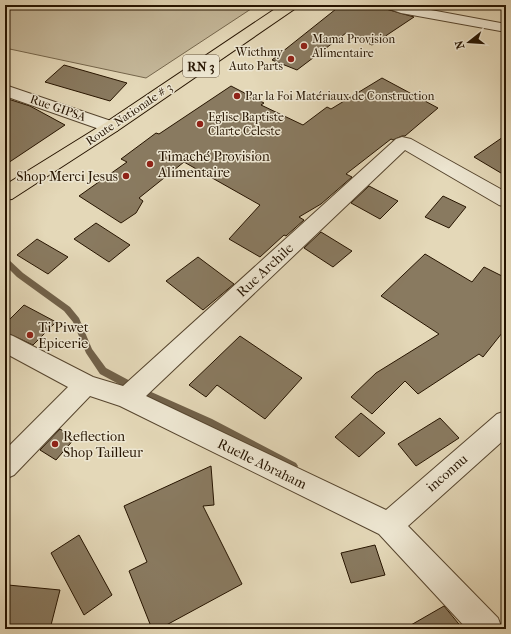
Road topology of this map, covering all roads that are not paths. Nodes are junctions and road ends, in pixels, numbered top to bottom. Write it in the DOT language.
graph roads {
  1 [pos="291,5"];
  2 [pos="392,5"];
  3 [pos="506,28"];
  4 [pos="5,90"];
  5 [pos="111,127"];
  6 [pos="5,194"];
  7 [pos="506,200"];
  8 [pos="5,342"];
  9 [pos="86,385"];
  10 [pos="134,391"];
  11 [pos="506,422"];
  12 [pos="5,467"];
  13 [pos="389,525"];
  14 [pos="487,629"];
  1 -- 5 [label="main road, Route Nationale # 3 / RN 3"];
  2 -- 3 [label="street"];
  4 -- 5 [label="street, Rue GIPSA"];
  5 -- 6 [label="main road, Route Nationale # 3 / RN 3"];
  7 -- 10 [label="street, Rue Archile"];
  8 -- 9 [label="street, Ruelle Abraham"];
  9 -- 10 [label="street, Ruelle Abraham"];
  9 -- 12 [label="street"];
  10 -- 13 [label="street, Ruelle Abraham"];
  11 -- 13 [label="street, inconnu"];
  13 -- 14 [label="street, Ruelle Abraham"];
}
